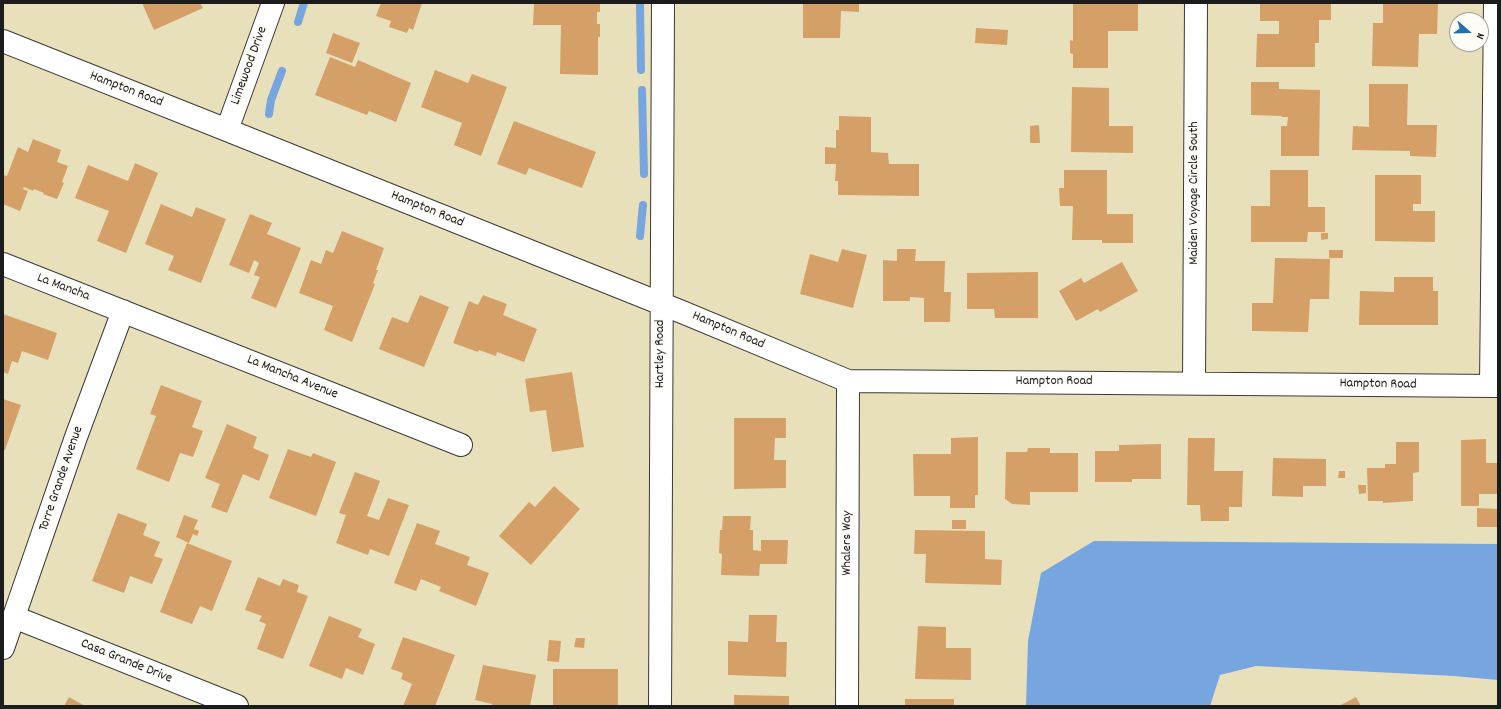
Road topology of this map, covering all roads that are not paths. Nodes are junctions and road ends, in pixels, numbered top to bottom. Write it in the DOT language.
graph roads {
  1 [pos="273,3"];
  2 [pos="663,3"];
  3 [pos="1196,3"];
  4 [pos="1495,3"];
  5 [pos="3,42"];
  6 [pos="227,130"];
  7 [pos="3,264"];
  8 [pos="661,304"];
  9 [pos="123,311"];
  10 [pos="848,380"];
  11 [pos="1194,383"];
  12 [pos="1495,386"];
  13 [pos="461,445"];
  14 [pos="14,617"];
  15 [pos="3,648"];
  16 [pos="237,706"];
  17 [pos="660,706"];
  18 [pos="847,706"];
  1 -- 6 [label="street, Limewood Drive"];
  2 -- 8 [label="street, Hartley Road"];
  3 -- 11 [label="street, Maiden Voyage Circle South"];
  4 -- 12 [label="street"];
  5 -- 6 [label="street, Hampton Road"];
  6 -- 8 [label="street, Hampton Road"];
  7 -- 9 [label="street, La Mancha"];
  8 -- 10 [label="street, Hampton Road"];
  8 -- 17 [label="street, Hartley Road"];
  9 -- 13 [label="street, La Mancha Avenue"];
  9 -- 14 [label="street, Torre Grande Avenue"];
  10 -- 11 [label="street, Hampton Road"];
  10 -- 18 [label="street, Whalers Way"];
  11 -- 12 [label="street, Hampton Road"];
  14 -- 15 [label="street, Torre Grande Avenue"];
  14 -- 16 [label="street, Casa Grande Drive"];
}
